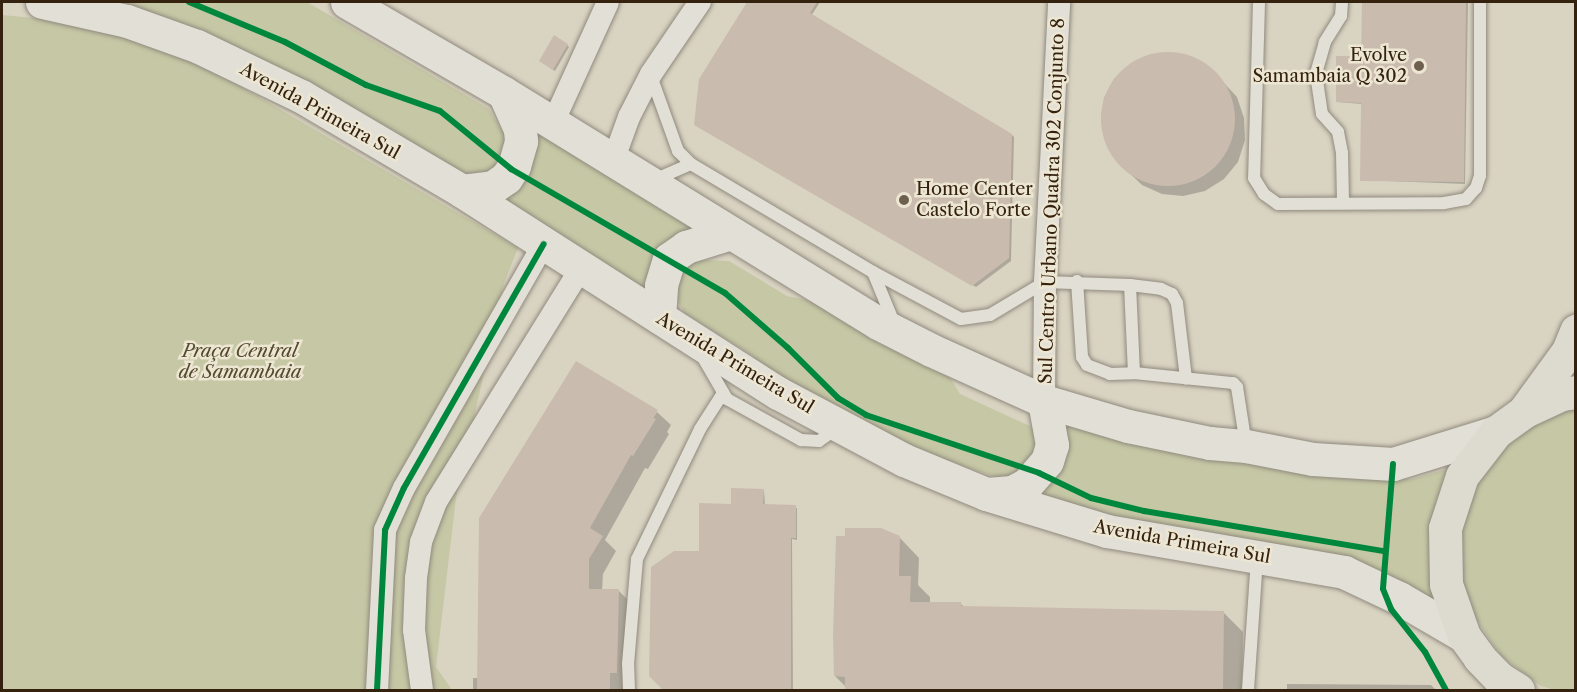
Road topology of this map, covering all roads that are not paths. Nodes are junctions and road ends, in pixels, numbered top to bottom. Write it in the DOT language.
graph roads {
  1 [pos="42,2"];
  2 [pos="347,2"];
  3 [pos="608,2"];
  4 [pos="700,2"];
  5 [pos="1059,2"];
  6 [pos="1259,2"];
  7 [pos="1342,2"];
  8 [pos="1480,2"];
  9 [pos="651,74"];
  10 [pos="504,93"];
  11 [pos="552,125"];
  12 [pos="613,161"];
  13 [pos="691,164"];
  14 [pos="648,183"];
  15 [pos="462,191"];
  16 [pos="1344,202"];
  17 [pos="731,233"];
  18 [pos="544,244"];
  19 [pos="581,268"];
  20 [pos="873,272"];
  21 [pos="1077,281"];
  22 [pos="1045,282"];
  23 [pos="1130,285"];
  24 [pos="659,317"];
  25 [pos="1575,331"];
  26 [pos="899,334"];
  27 [pos="693,339"];
  28 [pos="1134,373"];
  29 [pos="1186,378"];
  30 [pos="1575,392"];
  31 [pos="723,393"];
  32 [pos="1044,401"];
  33 [pos="1525,411"];
  34 [pos="840,425"];
  35 [pos="1496,432"];
  36 [pos="1246,446"];
  37 [pos="986,494"];
  38 [pos="1257,555"];
  39 [pos="1464,636"];
  40 [pos="1506,686"];
  41 [pos="377,690"];
  42 [pos="422,690"];
  43 [pos="629,690"];
  44 [pos="1248,690"];
  1 -- 15 [label="main road, Avenida Primeira Sul"];
  2 -- 10 [label="main road"];
  3 -- 11 [label="street"];
  4 -- 9 [label="street"];
  5 -- 22 [label="street, Sul Centro Urbano Quadra 302 Conjunto 8"];
  6 -- 16 [label="lane"];
  7 -- 16 [label="lane"];
  8 -- 16 [label="lane"];
  9 -- 12 [label="street"];
  9 -- 13 [label="lane"];
  10 -- 11 [label="main road"];
  10 -- 15 [label="main road"];
  11 -- 12 [label="main road"];
  12 -- 14 [label="main road"];
  13 -- 14 [label="lane"];
  13 -- 20 [label="lane"];
  14 -- 17 [label="main road"];
  15 -- 18 [label="main road, Avenida Primeira Sul"];
  17 -- 24 [label="main road"];
  17 -- 26 [label="main road"];
  18 -- 19 [label="main road, Avenida Primeira Sul"];
  18 -- 41 [label="street"];
  19 -- 24 [label="main road, Avenida Primeira Sul"];
  19 -- 42 [label="street"];
  20 -- 22 [label="lane"];
  20 -- 26 [label="lane"];
  21 -- 22 [label="lane"];
  21 -- 23 [label="lane"];
  21 -- 28 [label="lane"];
  22 -- 32 [label="street, Sul Centro Urbano Quadra 302 Conjunto 8"];
  23 -- 28 [label="lane"];
  23 -- 29 [label="lane"];
  24 -- 27 [label="main road, Avenida Primeira Sul"];
  25 -- 33 [label="main road"];
  26 -- 32 [label="main road"];
  27 -- 31 [label="lane"];
  27 -- 34 [label="main road, Avenida Primeira Sul"];
  28 -- 29 [label="lane"];
  29 -- 36 [label="lane"];
  30 -- 33 [label="main road"];
  31 -- 34 [label="lane"];
  31 -- 43 [label="lane"];
  32 -- 36 [label="main road"];
  32 -- 37 [label="main road"];
  33 -- 35 [label="main road"];
  34 -- 37 [label="main road, Avenida Primeira Sul"];
  35 -- 36 [label="main road"];
  35 -- 39 [label="main road"];
  37 -- 38 [label="main road, Avenida Primeira Sul"];
  38 -- 39 [label="main road, Avenida Primeira Sul"];
  38 -- 44 [label="lane"];
  39 -- 40 [label="main road"];
}
